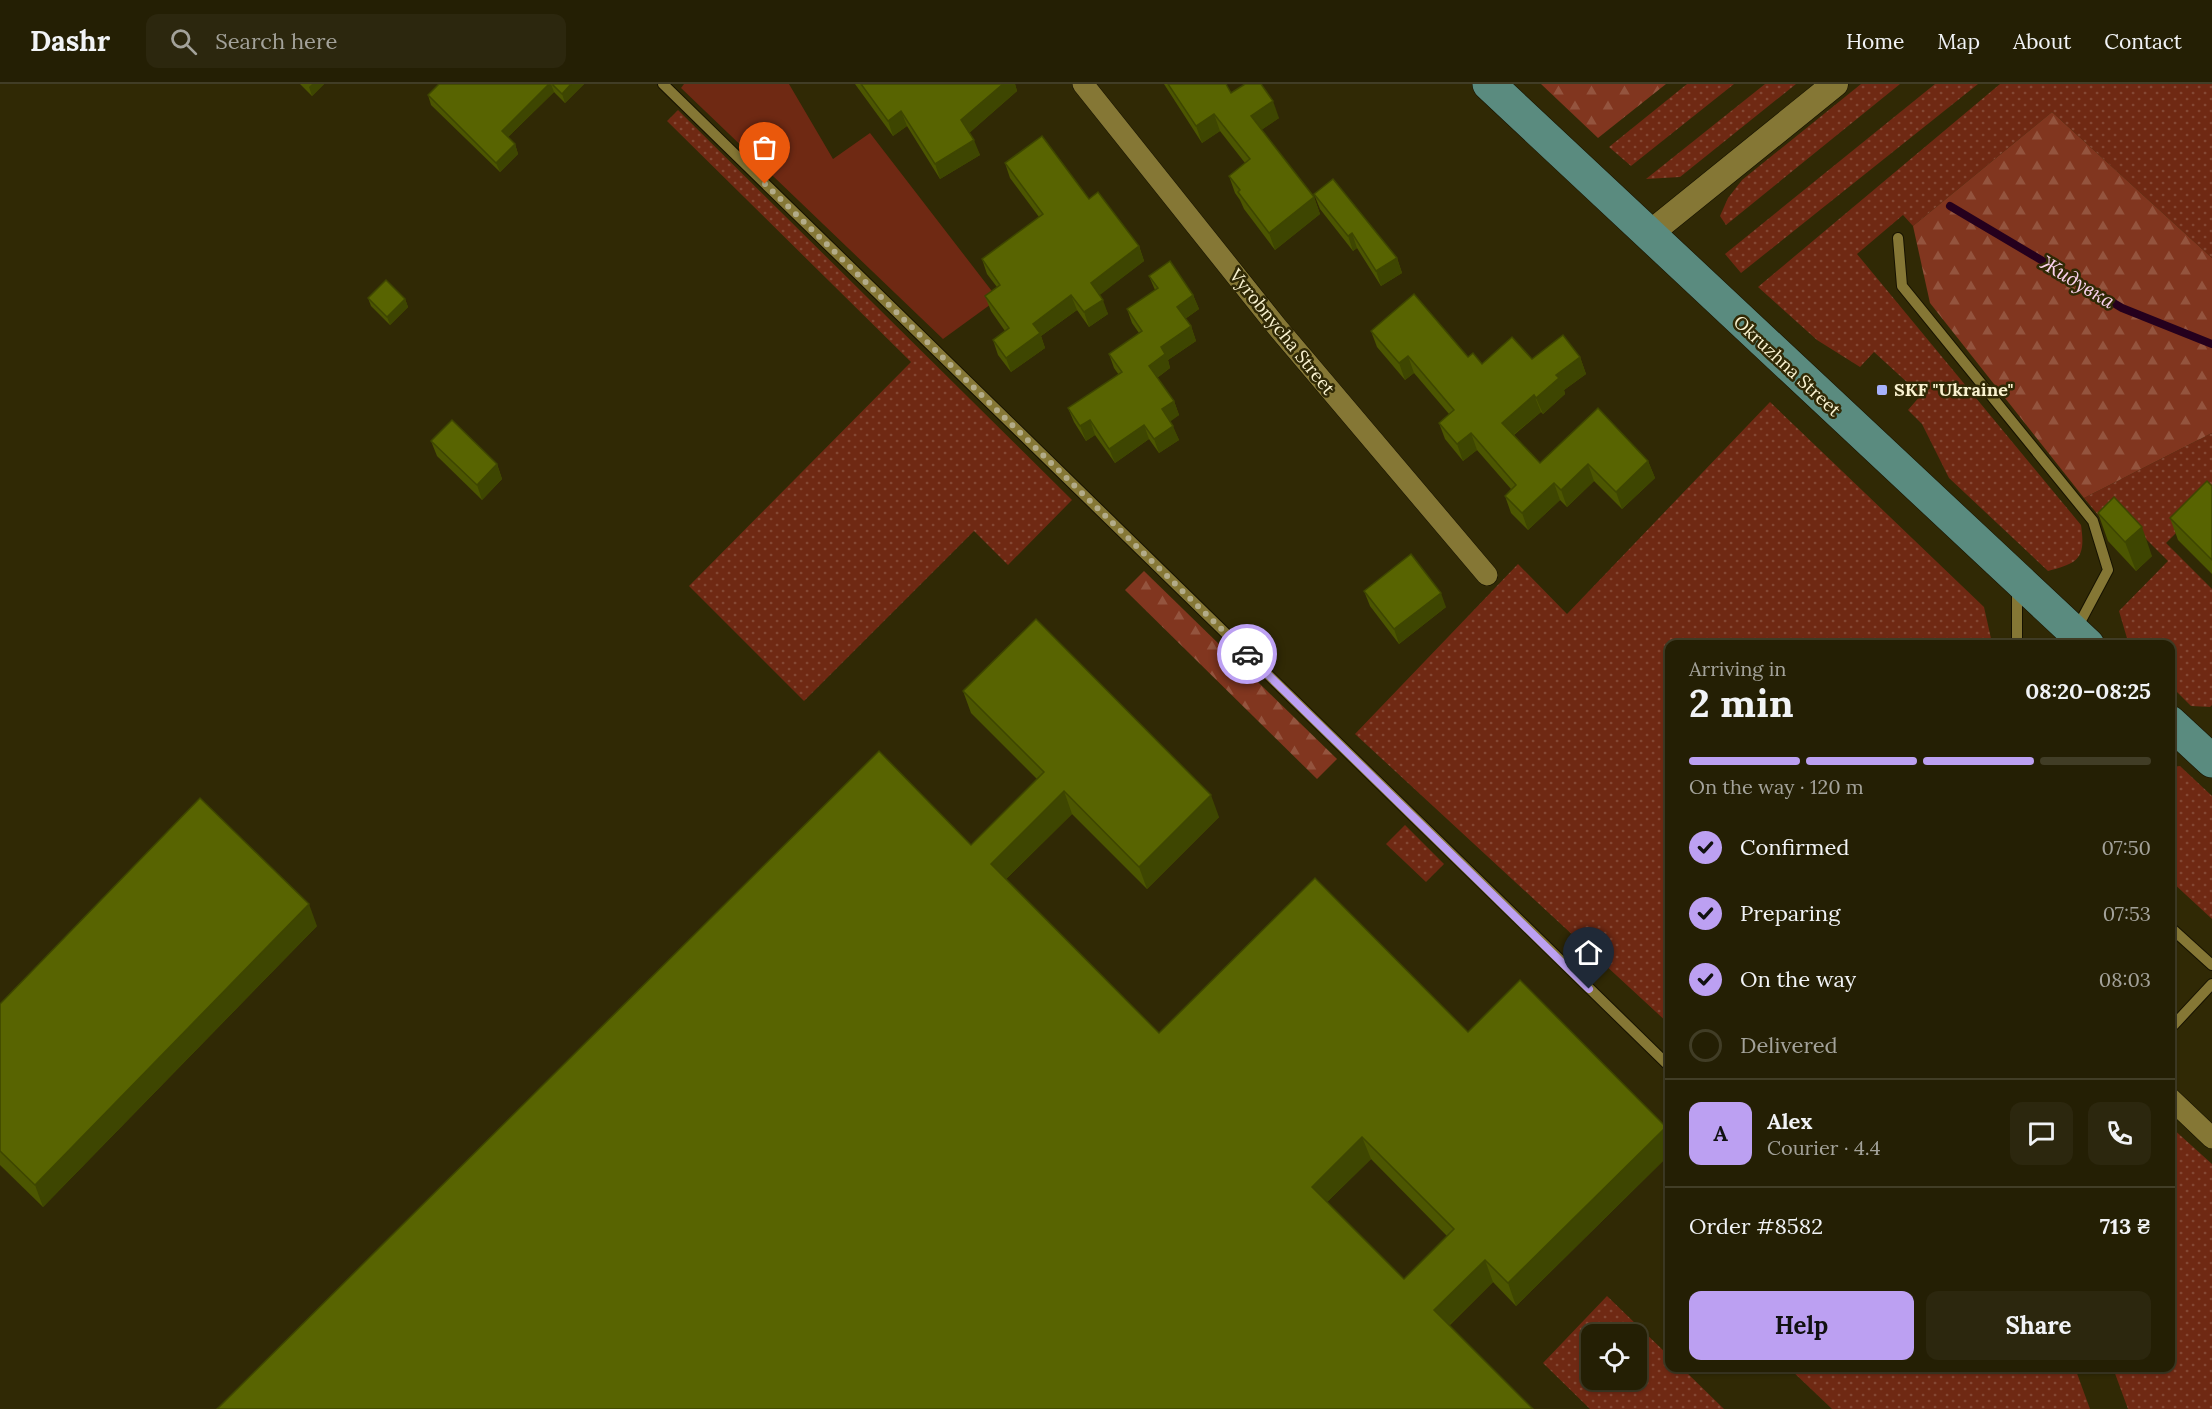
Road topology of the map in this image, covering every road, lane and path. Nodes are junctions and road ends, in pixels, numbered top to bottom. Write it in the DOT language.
graph roads {
  1 [pos="663,84"];
  2 [pos="1083,84"];
  3 [pos="1489,84"];
  4 [pos="1835,84"];
  5 [pos="1648,235"];
  6 [pos="1898,238"];
  7 [pos="1487,575"];
  8 [pos="2018,580"];
  9 [pos="2081,639"];
  10 [pos="2017,640"];
  11 [pos="2175,726"];
  12 [pos="2205,749"];
  13 [pos="2175,932"];
  14 [pos="2212,965"];
  15 [pos="2212,984"];
  16 [pos="2175,1014"];
  17 [pos="2180,1019"];
  18 [pos="2175,1024"];
  19 [pos="1665,1062"];
  20 [pos="2175,1103"];
  21 [pos="2212,1138"];
  1 -- 19 [label="lane"];
  2 -- 7 [label="street, Vyrobnycha Street"];
  3 -- 5 [label="main road, Okruzhna Street"];
  4 -- 5 [label="street"];
  5 -- 8 [label="main road, Okruzhna Street"];
  6 -- 9 [label="lane"];
  8 -- 9 [label="main road, Okruzhna Street"];
  8 -- 10 [label="lane"];
  11 -- 12 [label="main road"];
  13 -- 14 [label="lane"];
  15 -- 17 [label="lane"];
  16 -- 17 [label="lane"];
  17 -- 18 [label="lane"];
  20 -- 21 [label="street"];
}
